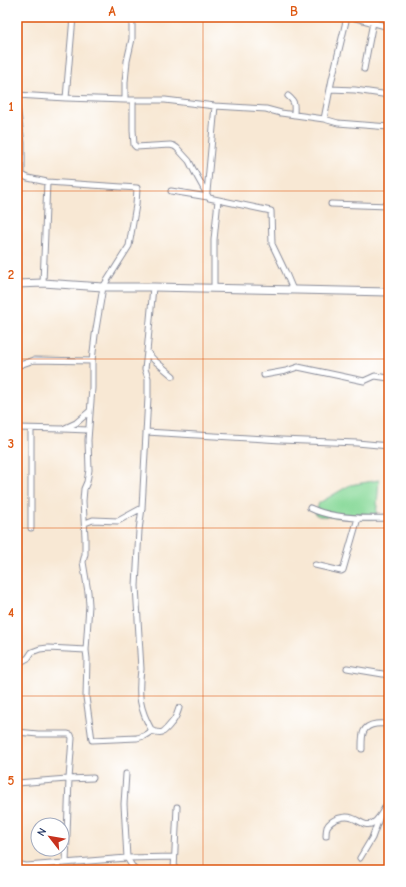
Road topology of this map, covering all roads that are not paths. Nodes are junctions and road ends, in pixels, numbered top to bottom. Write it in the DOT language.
graph roads {
  1 [pos="73,17"];
  2 [pos="132,17"];
  3 [pos="346,17"];
  4 [pos="352,17"];
  5 [pos="373,22"];
  6 [pos="389,27"];
  7 [pos="364,69"];
  8 [pos="330,89"];
  9 [pos="17,95"];
  10 [pos="389,95"];
  11 [pos="288,96"];
  12 [pos="66,98"];
  13 [pos="125,100"];
  14 [pos="133,100"];
  15 [pos="17,106"];
  16 [pos="215,106"];
  17 [pos="294,115"];
  18 [pos="324,119"];
  19 [pos="389,127"];
  20 [pos="19,174"];
  21 [pos="47,182"];
  22 [pos="171,191"];
  23 [pos="207,194"];
  24 [pos="218,200"];
  25 [pos="331,204"];
  26 [pos="389,206"];
  27 [pos="43,283"];
  28 [pos="17,284"];
  29 [pos="103,287"];
  30 [pos="153,287"];
  31 [pos="214,288"];
  32 [pos="293,290"];
  33 [pos="389,292"];
  34 [pos="147,352"];
  35 [pos="92,361"];
  36 [pos="17,366"];
  37 [pos="264,375"];
  38 [pos="173,376"];
  39 [pos="389,378"];
  40 [pos="90,411"];
  41 [pos="17,428"];
  42 [pos="31,429"];
  43 [pos="63,429"];
  44 [pos="88,430"];
  45 [pos="146,432"];
  46 [pos="389,446"];
  47 [pos="142,508"];
  48 [pos="310,508"];
  49 [pos="358,518"];
  50 [pos="389,518"];
  51 [pos="85,523"];
  52 [pos="31,528"];
  53 [pos="315,565"];
  54 [pos="86,650"];
  55 [pos="17,664"];
  56 [pos="347,668"];
  57 [pos="389,675"];
  58 [pos="180,708"];
  59 [pos="389,725"];
  60 [pos="152,731"];
  61 [pos="17,732"];
  62 [pos="362,749"];
  63 [pos="126,774"];
  64 [pos="93,778"];
  65 [pos="69,779"];
  66 [pos="17,783"];
  67 [pos="389,800"];
  68 [pos="177,807"];
  69 [pos="380,815"];
  70 [pos="326,836"];
  71 [pos="174,857"];
  72 [pos="127,858"];
  73 [pos="360,858"];
  74 [pos="17,864"];
  75 [pos="66,864"];
  76 [pos="136,870"];
  77 [pos="174,870"];
  1 -- 12 [label="street"];
  2 -- 13 [label="street"];
  3 -- 8 [label="street"];
  4 -- 5 [label="street"];
  5 -- 6 [label="street"];
  5 -- 7 [label="street"];
  8 -- 10 [label="street"];
  8 -- 18 [label="street"];
  9 -- 12 [label="street"];
  11 -- 17 [label="street"];
  12 -- 13 [label="street"];
  13 -- 14 [label="street"];
  14 -- 16 [label="street"];
  14 -- 23 [label="street"];
  15 -- 20 [label="street"];
  16 -- 17 [label="street"];
  16 -- 23 [label="street"];
  17 -- 18 [label="street"];
  18 -- 19 [label="street"];
  20 -- 21 [label="street"];
  21 -- 27 [label="street"];
  21 -- 29 [label="street"];
  22 -- 23 [label="street"];
  23 -- 24 [label="street"];
  24 -- 31 [label="street"];
  24 -- 32 [label="street"];
  25 -- 26 [label="street"];
  27 -- 28 [label="main road"];
  27 -- 29 [label="main road"];
  29 -- 30 [label="main road"];
  29 -- 35 [label="street"];
  30 -- 31 [label="main road"];
  30 -- 34 [label="street"];
  31 -- 32 [label="main road"];
  32 -- 33 [label="main road"];
  34 -- 38 [label="street"];
  34 -- 45 [label="street"];
  35 -- 36 [label="street"];
  35 -- 40 [label="street"];
  37 -- 39 [label="street"];
  40 -- 43 [label="street"];
  40 -- 44 [label="street"];
  41 -- 42 [label="street"];
  42 -- 43 [label="street"];
  42 -- 52 [label="street"];
  43 -- 44 [label="street"];
  44 -- 51 [label="street"];
  45 -- 46 [label="street"];
  45 -- 47 [label="street"];
  47 -- 51 [label="street"];
  47 -- 60 [label="street"];
  48 -- 49 [label="street"];
  49 -- 50 [label="street"];
  49 -- 53 [label="street"];
  51 -- 54 [label="street"];
  54 -- 55 [label="street"];
  54 -- 60 [label="street"];
  56 -- 57 [label="street"];
  58 -- 60 [label="street"];
  59 -- 62 [label="street"];
  61 -- 65 [label="street"];
  63 -- 72 [label="street"];
  64 -- 65 [label="street"];
  65 -- 66 [label="street"];
  65 -- 75 [label="street"];
  67 -- 69 [label="street"];
  68 -- 71 [label="street"];
  69 -- 70 [label="street"];
  69 -- 73 [label="street"];
  71 -- 72 [label="street"];
  71 -- 77 [label="street"];
  72 -- 75 [label="street"];
  72 -- 76 [label="street"];
  74 -- 75 [label="street"];
}
